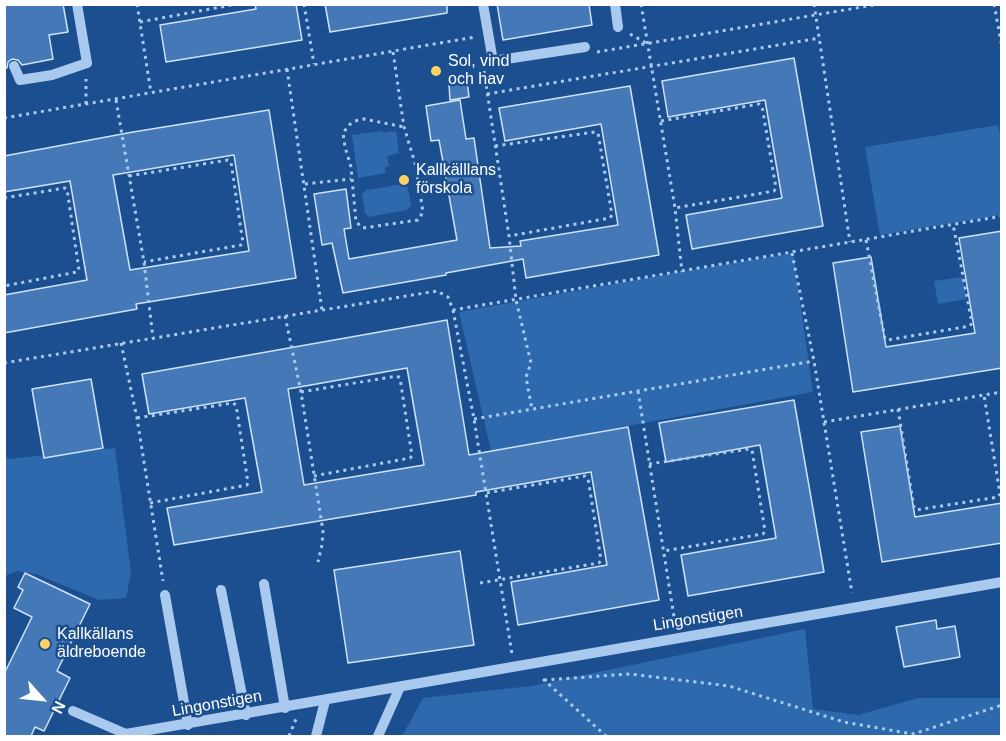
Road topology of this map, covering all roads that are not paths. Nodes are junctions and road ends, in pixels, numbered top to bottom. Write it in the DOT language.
graph roads {
  1 [pos="77,4"];
  2 [pos="483,4"];
  3 [pos="615,4"];
  4 [pos="618,27"];
  5 [pos="585,48"];
  6 [pos="14,66"];
  7 [pos="1002,582"];
  8 [pos="264,584"];
  9 [pos="221,590"];
  10 [pos="165,595"];
  11 [pos="400,687"];
  12 [pos="325,701"];
  13 [pos="291,707"];
  14 [pos="73,711"];
  15 [pos="246,715"];
  16 [pos="188,725"];
  17 [pos="316,736"];
  18 [pos="378,736"];
  1 -- 6 [label="street"];
  2 -- 5 [label="street"];
  3 -- 4 [label="street"];
  7 -- 11 [label="street, Lingonstigen"];
  8 -- 13 [label="street"];
  9 -- 15 [label="street"];
  10 -- 16 [label="street"];
  11 -- 12 [label="street, Lingonstigen"];
  11 -- 18 [label="street"];
  12 -- 13 [label="street, Lingonstigen"];
  12 -- 17 [label="street"];
  13 -- 15 [label="street, Lingonstigen"];
  14 -- 16 [label="street, Lingonstigen"];
  15 -- 16 [label="street, Lingonstigen"];
}
